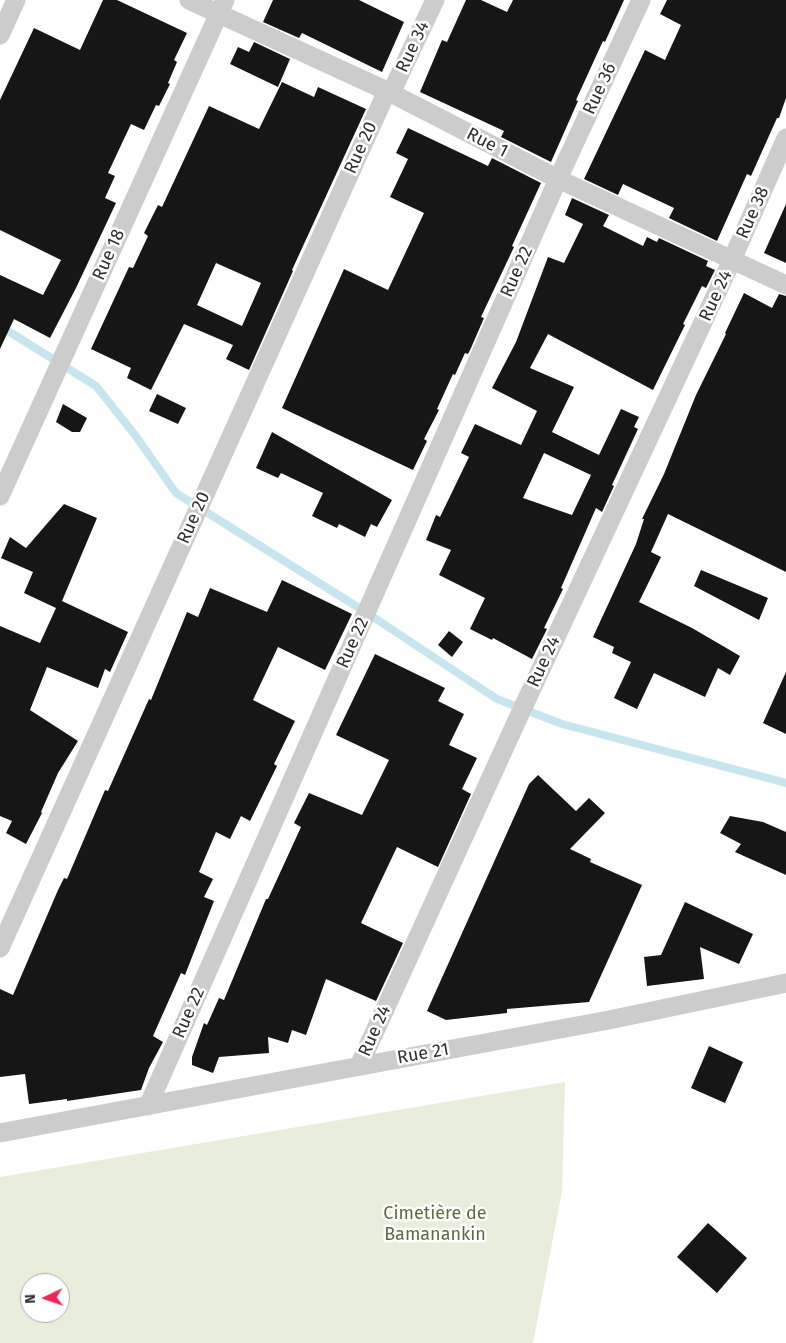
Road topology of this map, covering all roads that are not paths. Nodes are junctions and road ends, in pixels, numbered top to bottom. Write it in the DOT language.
graph roads {
  1 [pos="16,0"];
  2 [pos="188,0"];
  3 [pos="435,0"];
  4 [pos="641,0"];
  5 [pos="222,7"];
  6 [pos="0,35"];
  7 [pos="389,92"];
  8 [pos="786,138"];
  9 [pos="558,179"];
  10 [pos="732,260"];
  11 [pos="786,285"];
  12 [pos="0,496"];
  13 [pos="0,948"];
  14 [pos="786,982"];
  15 [pos="359,1066"];
  16 [pos="148,1106"];
  17 [pos="0,1133"];
  1 -- 6 [label="street"];
  2 -- 5 [label="street, Rue 1"];
  3 -- 7 [label="street, Rue 34"];
  4 -- 9 [label="street, Rue 36"];
  5 -- 7 [label="street, Rue 1"];
  5 -- 12 [label="street, Rue 18"];
  7 -- 9 [label="street, Rue 1"];
  7 -- 13 [label="street, Rue 20"];
  8 -- 10 [label="street, Rue 38"];
  9 -- 10 [label="street, Rue 1"];
  9 -- 16 [label="street, Rue 22"];
  10 -- 11 [label="street, Rue 1"];
  10 -- 15 [label="street, Rue 24"];
  14 -- 15 [label="street, Rue 21"];
  15 -- 16 [label="street, Rue 21"];
  16 -- 17 [label="street, Rue 21"];
}
